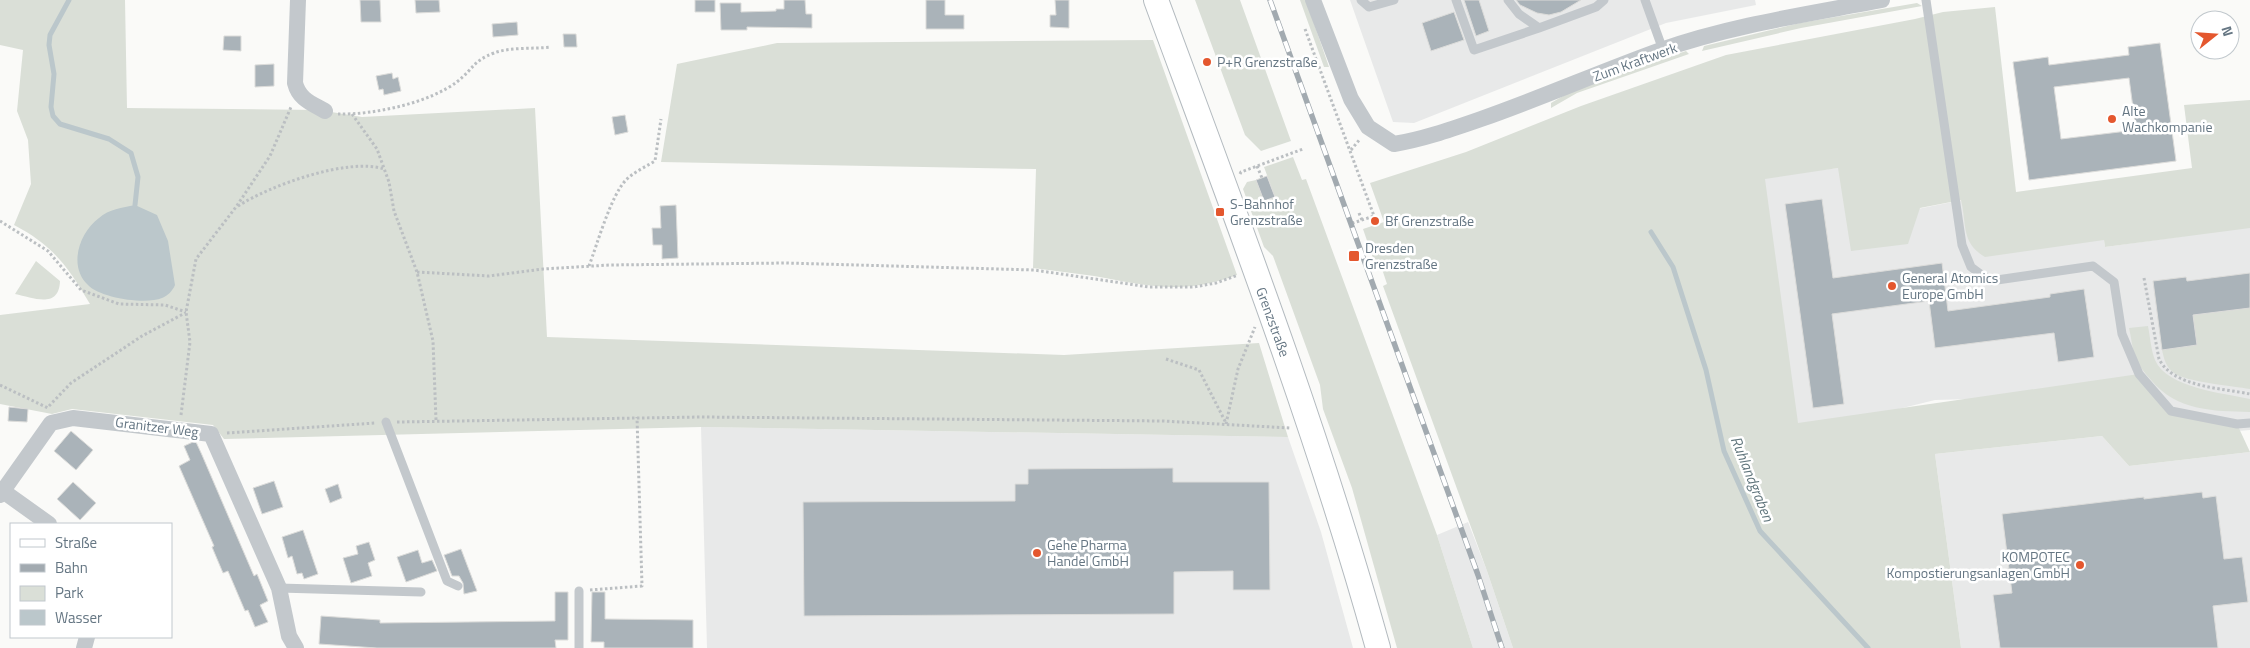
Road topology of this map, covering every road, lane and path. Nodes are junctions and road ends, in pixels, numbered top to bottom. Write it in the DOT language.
graph roads {
  1 [pos="298,0"];
  2 [pos="1156,0"];
  3 [pos="1313,0"];
  4 [pos="1361,0"];
  5 [pos="1394,0"];
  6 [pos="1456,0"];
  7 [pos="1508,0"];
  8 [pos="1604,0"];
  9 [pos="1645,0"];
  10 [pos="1882,0"];
  11 [pos="1926,0"];
  12 [pos="1304,26"];
  13 [pos="1539,28"];
  14 [pos="551,47"];
  15 [pos="1662,50"];
  16 [pos="297,92"];
  17 [pos="325,111"];
  18 [pos="352,114"];
  19 [pos="661,119"];
  20 [pos="1304,149"];
  21 [pos="1257,166"];
  22 [pos="384,170"];
  23 [pos="1262,178"];
  24 [pos="1225,187"];
  25 [pos="236,208"];
  26 [pos="1359,213"];
  27 [pos="1362,220"];
  28 [pos="0,221"];
  29 [pos="1353,223"];
  30 [pos="589,266"];
  31 [pos="1254,268"];
  32 [pos="417,272"];
  33 [pos="2144,278"];
  34 [pos="1267,306"];
  35 [pos="186,312"];
  36 [pos="1166,358"];
  37 [pos="0,385"];
  38 [pos="2250,394"];
  39 [pos="50,415"];
  40 [pos="637,417"];
  41 [pos="436,420"];
  42 [pos="386,422"];
  43 [pos="2250,423"];
  44 [pos="1226,424"];
  45 [pos="1311,429"];
  46 [pos="179,430"];
  47 [pos="211,434"];
  48 [pos="1,491"];
  49 [pos="48,523"];
  50 [pos="458,586"];
  51 [pos="279,588"];
  52 [pos="580,591"];
  53 [pos="421,592"];
  54 [pos="296,648"];
  55 [pos="579,648"];
  56 [pos="1378,648"];
  1 -- 16 [label="street"];
  2 -- 24 [label="main road, Grenzstraße"];
  3 -- 15 [label="street, Zum Kraftwerk"];
  4 -- 5 [label="lane"];
  6 -- 13 [label="lane"];
  7 -- 13 [label="lane"];
  8 -- 13 [label="lane"];
  9 -- 15 [label="lane"];
  10 -- 15 [label="street, Zum Kraftwerk"];
  11 -- 43 [label="lane"];
  12 -- 27 [label="path"];
  14 -- 18 [label="path"];
  16 -- 17 [label="street"];
  16 -- 25 [label="path"];
  17 -- 18 [label="path"];
  18 -- 22 [label="path"];
  19 -- 30 [label="path"];
  20 -- 21 [label="path"];
  21 -- 23 [label="path"];
  21 -- 24 [label="path"];
  22 -- 25 [label="path"];
  22 -- 32 [label="path"];
  24 -- 31 [label="main road, Grenzstraße"];
  25 -- 35 [label="path"];
  26 -- 27 [label="path"];
  27 -- 29 [label="path"];
  28 -- 35 [label="path"];
  30 -- 31 [label="path"];
  30 -- 32 [label="path"];
  31 -- 34 [label="main road, Grenzstraße"];
  32 -- 41 [label="path"];
  33 -- 38 [label="path"];
  34 -- 44 [label="path"];
  34 -- 45 [label="main road, Grenzstraße"];
  35 -- 39 [label="path"];
  35 -- 46 [label="path"];
  36 -- 44 [label="path"];
  37 -- 39 [label="path"];
  39 -- 46 [label="street, Granitzer Weg"];
  39 -- 48 [label="street"];
  40 -- 41 [label="path"];
  40 -- 44 [label="path"];
  40 -- 52 [label="path"];
  41 -- 42 [label="path"];
  42 -- 47 [label="path"];
  42 -- 50 [label="lane"];
  44 -- 45 [label="path"];
  45 -- 56 [label="main road, Grenzstraße"];
  46 -- 47 [label="street, Granitzer Weg"];
  47 -- 51 [label="street, Granitzer Weg"];
  48 -- 49 [label="street"];
  51 -- 53 [label="lane"];
  51 -- 54 [label="street, Granitzer Weg"];
  52 -- 55 [label="lane"];
}
